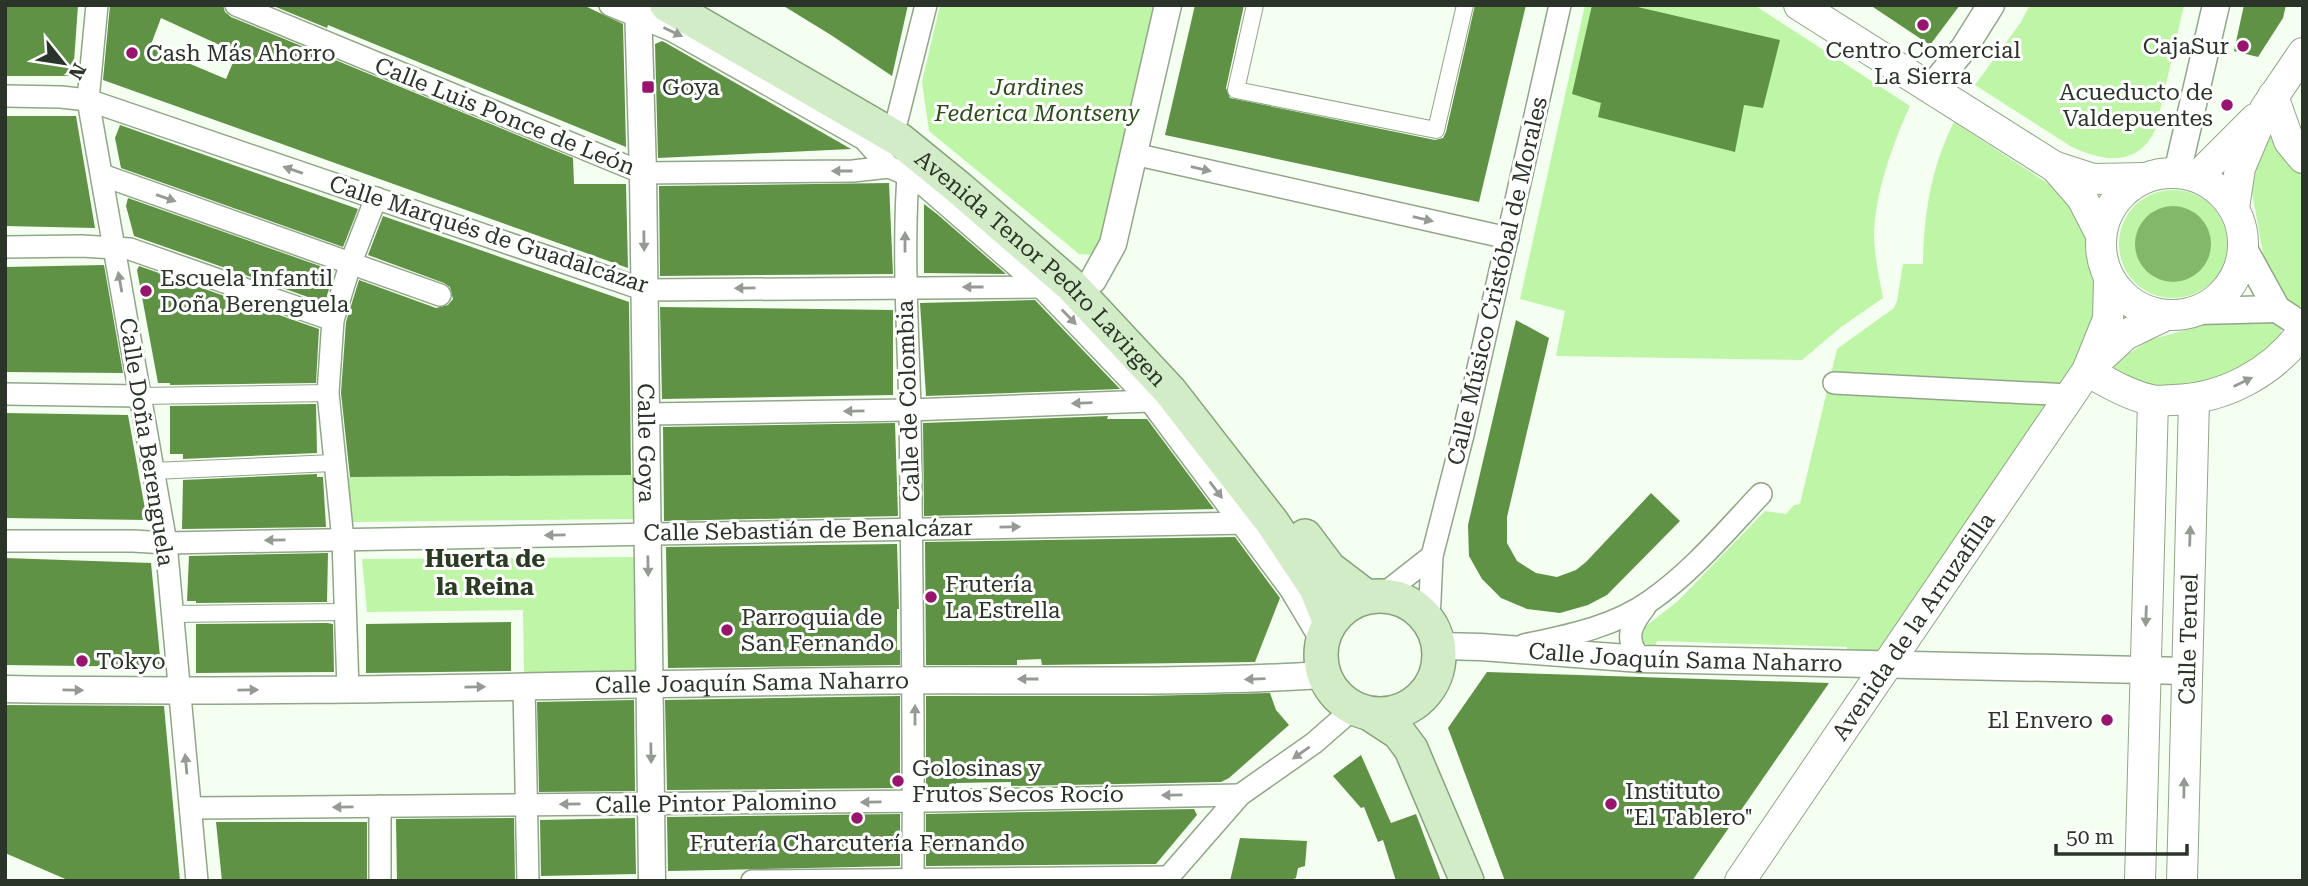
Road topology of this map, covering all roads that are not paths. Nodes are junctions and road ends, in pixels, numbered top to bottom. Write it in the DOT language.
graph roads {
  1 [pos="97,5"];
  2 [pos="236,5"];
  3 [pos="610,5"];
  4 [pos="706,5"];
  5 [pos="926,5"];
  6 [pos="1168,5"];
  7 [pos="1255,5"];
  8 [pos="1465,5"];
  9 [pos="1560,5"];
  10 [pos="1799,5"];
  11 [pos="1991,5"];
  12 [pos="2216,5"];
  13 [pos="648,10"];
  14 [pos="2303,53"];
  15 [pos="1930,89"];
  16 [pos="5,96"];
  17 [pos="89,100"];
  18 [pos="2269,102"];
  19 [pos="903,148"];
  20 [pos="1134,154"];
  21 [pos="2303,158"];
  22 [pos="2055,167"];
  23 [pos="643,173"];
  24 [pos="102,175"];
  25 [pos="2187,175"];
  26 [pos="2144,178"];
  27 [pos="376,198"];
  28 [pos="2234,208"];
  29 [pos="2101,235"];
  30 [pos="1508,238"];
  31 [pos="5,247"];
  32 [pos="114,247"];
  33 [pos="2244,249"];
  34 [pos="351,262"];
  35 [pos="2109,279"];
  36 [pos="1068,284"];
  37 [pos="905,287"];
  38 [pos="645,290"];
  39 [pos="440,295"];
  40 [pos="2277,309"];
  41 [pos="2198,311"];
  42 [pos="2164,316"];
  43 [pos="333,320"];
  44 [pos="2303,329"];
  45 [pos="2087,371"];
  46 [pos="1834,383"];
  47 [pos="328,393"];
  48 [pos="5,394"];
  49 [pos="140,396"];
  50 [pos="1160,396"];
  51 [pos="2070,396"];
  52 [pos="2194,400"];
  53 [pos="2152,401"];
  54 [pos="909,410"];
  55 [pos="647,414"];
  56 [pos="334,463"];
  57 [pos="153,471"];
  58 [pos="1761,494"];
  59 [pos="1256,523"];
  60 [pos="911,529"];
  61 [pos="648,533"];
  62 [pos="343,540"];
  63 [pos="5,541"];
  64 [pos="166,543"];
  65 [pos="1432,556"];
  66 [pos="1374,597"];
  67 [pos="1648,603"];
  68 [pos="346,612"];
  69 [pos="172,614"];
  70 [pos="1326,632"];
  71 [pos="1434,634"];
  72 [pos="1508,649"];
  73 [pos="1640,659"];
  74 [pos="1888,664"];
  75 [pos="2186,671"];
  76 [pos="2145,672"];
  77 [pos="1323,675"];
  78 [pos="915,680"];
  79 [pos="650,684"];
  80 [pos="524,686"];
  81 [pos="5,689"];
  82 [pos="348,689"];
  83 [pos="180,692"];
  84 [pos="1415,703"];
  85 [pos="1361,711"];
  86 [pos="1240,795"];
  87 [pos="915,801"];
  88 [pos="652,804"];
  89 [pos="526,805"];
  90 [pos="380,806"];
  91 [pos="191,808"];
  92 [pos="1166,879"];
  93 [pos="913,880"];
  94 [pos="197,881"];
  95 [pos="380,881"];
  96 [pos="528,881"];
  97 [pos="652,881"];
  98 [pos="752,881"];
  99 [pos="1467,881"];
  100 [pos="1486,881"];
  101 [pos="1740,881"];
  102 [pos="2140,881"];
  103 [pos="2182,881"];
  1 -- 17 [label="street, Calle Doña Berenguela"];
  2 -- 23 [label="street, Calle Luis Ponce de León"];
  3 -- 13 [label="street"];
  4 -- 19 [label="main road, Avenida Tenor Pedro Lavirgen"];
  5 -- 19 [label="street, Calle de Colombia"];
  6 -- 20 [label="street"];
  7 -- 8 [label="street"];
  9 -- 30 [label="street, Calle Músico Cristóbal de Morales"];
  10 -- 15 [label="main road"];
  11 -- 15 [label="street"];
  12 -- 25 [label="street"];
  13 -- 19 [label="main road, Avenida Tenor Pedro Lavirgen, one-way"];
  13 -- 23 [label="street, Calle Goya"];
  14 -- 18 [label="main road"];
  15 -- 22 [label="main road"];
  16 -- 17 [label="street, Calle Marqués de Guadalcázar"];
  17 -- 24 [label="street, Calle Doña Berenguela"];
  27 -- 17 [label="street, Calle Marqués de Guadalcázar, one-way"];
  18 -- 21 [label="main road"];
  18 -- 25 [label="main road"];
  18 -- 28 [label="main road"];
  19 -- 23 [label="street, Calle Luis Ponce de León, one-way"];
  19 -- 36 [label="street, Avenida Tenor Pedro Lavirgen"];
  19 -- 36 [label="main road, Avenida Tenor Pedro Lavirgen"];
  37 -- 19 [label="street, Calle de Colombia, one-way"];
  20 -- 30 [label="street, one-way"];
  20 -- 36 [label="street"];
  22 -- 26 [label="main road"];
  22 -- 29 [label="main road"];
  23 -- 38 [label="street, Calle Goya, one-way"];
  24 -- 32 [label="street, Calle Doña Berenguela"];
  24 -- 34 [label="street, one-way"];
  25 -- 26 [label="main road"];
  25 -- 28 [label="main road"];
  26 -- 29 [label="main road"];
  27 -- 34 [label="street"];
  27 -- 38 [label="street, Calle Marqués de Guadalcázar"];
  28 -- 33 [label="main road"];
  29 -- 35 [label="main road"];
  30 -- 65 [label="street, Calle Músico Cristóbal de Morales"];
  31 -- 32 [label="street"];
  32 -- 43 [label="street"];
  49 -- 32 [label="street, Calle Doña Berenguela, one-way"];
  33 -- 40 [label="street"];
  33 -- 41 [label="main road"];
  34 -- 39 [label="street"];
  34 -- 43 [label="street"];
  35 -- 42 [label="main road"];
  35 -- 45 [label="main road, Avenida de la Arruzafilla"];
  36 -- 37 [label="street, Calle Marqués de Guadalcázar, one-way"];
  36 -- 50 [label="main road, Avenida Tenor Pedro Lavirgen, one-way"];
  36 -- 66 [label="main road, Avenida Tenor Pedro Lavirgen"];
  37 -- 38 [label="street, Calle Marqués de Guadalcázar, one-way"];
  37 -- 54 [label="street, Calle de Colombia"];
  38 -- 55 [label="street, Calle Goya"];
  40 -- 41 [label="street"];
  40 -- 44 [label="street"];
  41 -- 42 [label="main road"];
  42 -- 45 [label="main road, Avenida de la Arruzafilla"];
  43 -- 47 [label="street"];
  52 -- 44 [label="main road, one-way"];
  45 -- 51 [label="main road, Avenida de la Arruzafilla"];
  45 -- 53 [label="main road"];
  46 -- 51 [label="street"];
  47 -- 49 [label="street"];
  47 -- 56 [label="street"];
  48 -- 49 [label="street"];
  49 -- 57 [label="street, Calle Doña Berenguela"];
  50 -- 54 [label="street, one-way"];
  50 -- 59 [label="main road, Avenida Tenor Pedro Lavirgen, one-way"];
  51 -- 74 [label="main road, Avenida de la Arruzafilla"];
  52 -- 53 [label="main road"];
  75 -- 52 [label="main road, Calle Teruel, one-way"];
  53 -- 76 [label="main road, Calle Teruel, one-way"];
  54 -- 55 [label="street, one-way"];
  54 -- 60 [label="street, Calle de Colombia"];
  55 -- 61 [label="street, Calle Goya"];
  56 -- 57 [label="street"];
  56 -- 62 [label="street"];
  57 -- 64 [label="street, Calle Doña Berenguela"];
  58 -- 67 [label="street"];
  60 -- 59 [label="street, Calle Sebastián de Benalcázar, one-way"];
  59 -- 70 [label="main road, Avenida Tenor Pedro Lavirgen"];
  60 -- 61 [label="street, Calle Sebastián de Benalcázar"];
  60 -- 78 [label="street, Calle de Colombia"];
  61 -- 62 [label="street, Calle Sebastián de Benalcázar, one-way"];
  61 -- 79 [label="street, Calle Goya, one-way"];
  62 -- 64 [label="street, Calle Sebastián de Benalcázar, one-way"];
  62 -- 68 [label="street"];
  63 -- 64 [label="street, Calle Sebastián de Benalcázar"];
  64 -- 69 [label="street, Calle Doña Berenguela"];
  65 -- 66 [label="street"];
  65 -- 71 [label="street, Calle Músico Cristóbal de Morales"];
  66 -- 70 [label="main road"];
  66 -- 71 [label="main road"];
  67 -- 72 [label="street"];
  67 -- 73 [label="street"];
  68 -- 69 [label="street"];
  68 -- 82 [label="street"];
  69 -- 83 [label="street, Calle Doña Berenguela"];
  70 -- 77 [label="main road"];
  71 -- 72 [label="street, Calle Joaquín Sama Naharro"];
  71 -- 84 [label="main road"];
  72 -- 73 [label="street, Calle Joaquín Sama Naharro"];
  73 -- 74 [label="street, Calle Joaquín Sama Naharro"];
  74 -- 76 [label="street, Calle Joaquín Sama Naharro"];
  74 -- 101 [label="main road, Avenida de la Arruzafilla"];
  75 -- 76 [label="street, Calle Joaquín Sama Naharro"];
  103 -- 75 [label="main road, Calle Teruel, one-way"];
  76 -- 102 [label="main road, Calle Teruel"];
  77 -- 78 [label="street, Calle Joaquín Sama Naharro, one-way"];
  77 -- 85 [label="main road"];
  78 -- 79 [label="street, Calle Joaquín Sama Naharro"];
  87 -- 78 [label="street, Calle de Colombia, one-way"];
  79 -- 80 [label="street, Calle Joaquín Sama Naharro"];
  79 -- 88 [label="street, Calle Goya, one-way"];
  82 -- 80 [label="street, Calle Joaquín Sama Naharro, one-way"];
  80 -- 89 [label="street"];
  81 -- 83 [label="street, Calle Joaquín Sama Naharro, one-way"];
  83 -- 82 [label="street, Calle Joaquín Sama Naharro, one-way"];
  91 -- 83 [label="street, Calle Doña Berenguela, one-way"];
  84 -- 85 [label="main road"];
  84 -- 100 [label="main road"];
  85 -- 86 [label="street, one-way"];
  85 -- 99 [label="main road"];
  86 -- 87 [label="street, Calle Pintor Palomino, one-way"];
  86 -- 92 [label="street"];
  87 -- 88 [label="street, Calle Pintor Palomino, one-way"];
  87 -- 93 [label="street, Calle de Colombia"];
  88 -- 89 [label="street, Calle Pintor Palomino, one-way"];
  88 -- 97 [label="street, Calle Goya"];
  89 -- 90 [label="street, Calle Pintor Palomino"];
  89 -- 96 [label="street"];
  90 -- 91 [label="street, Calle Pintor Palomino, one-way"];
  90 -- 95 [label="street"];
  91 -- 94 [label="street, Calle Doña Berenguela"];
  92 -- 93 [label="street"];
  93 -- 98 [label="street"];
}
